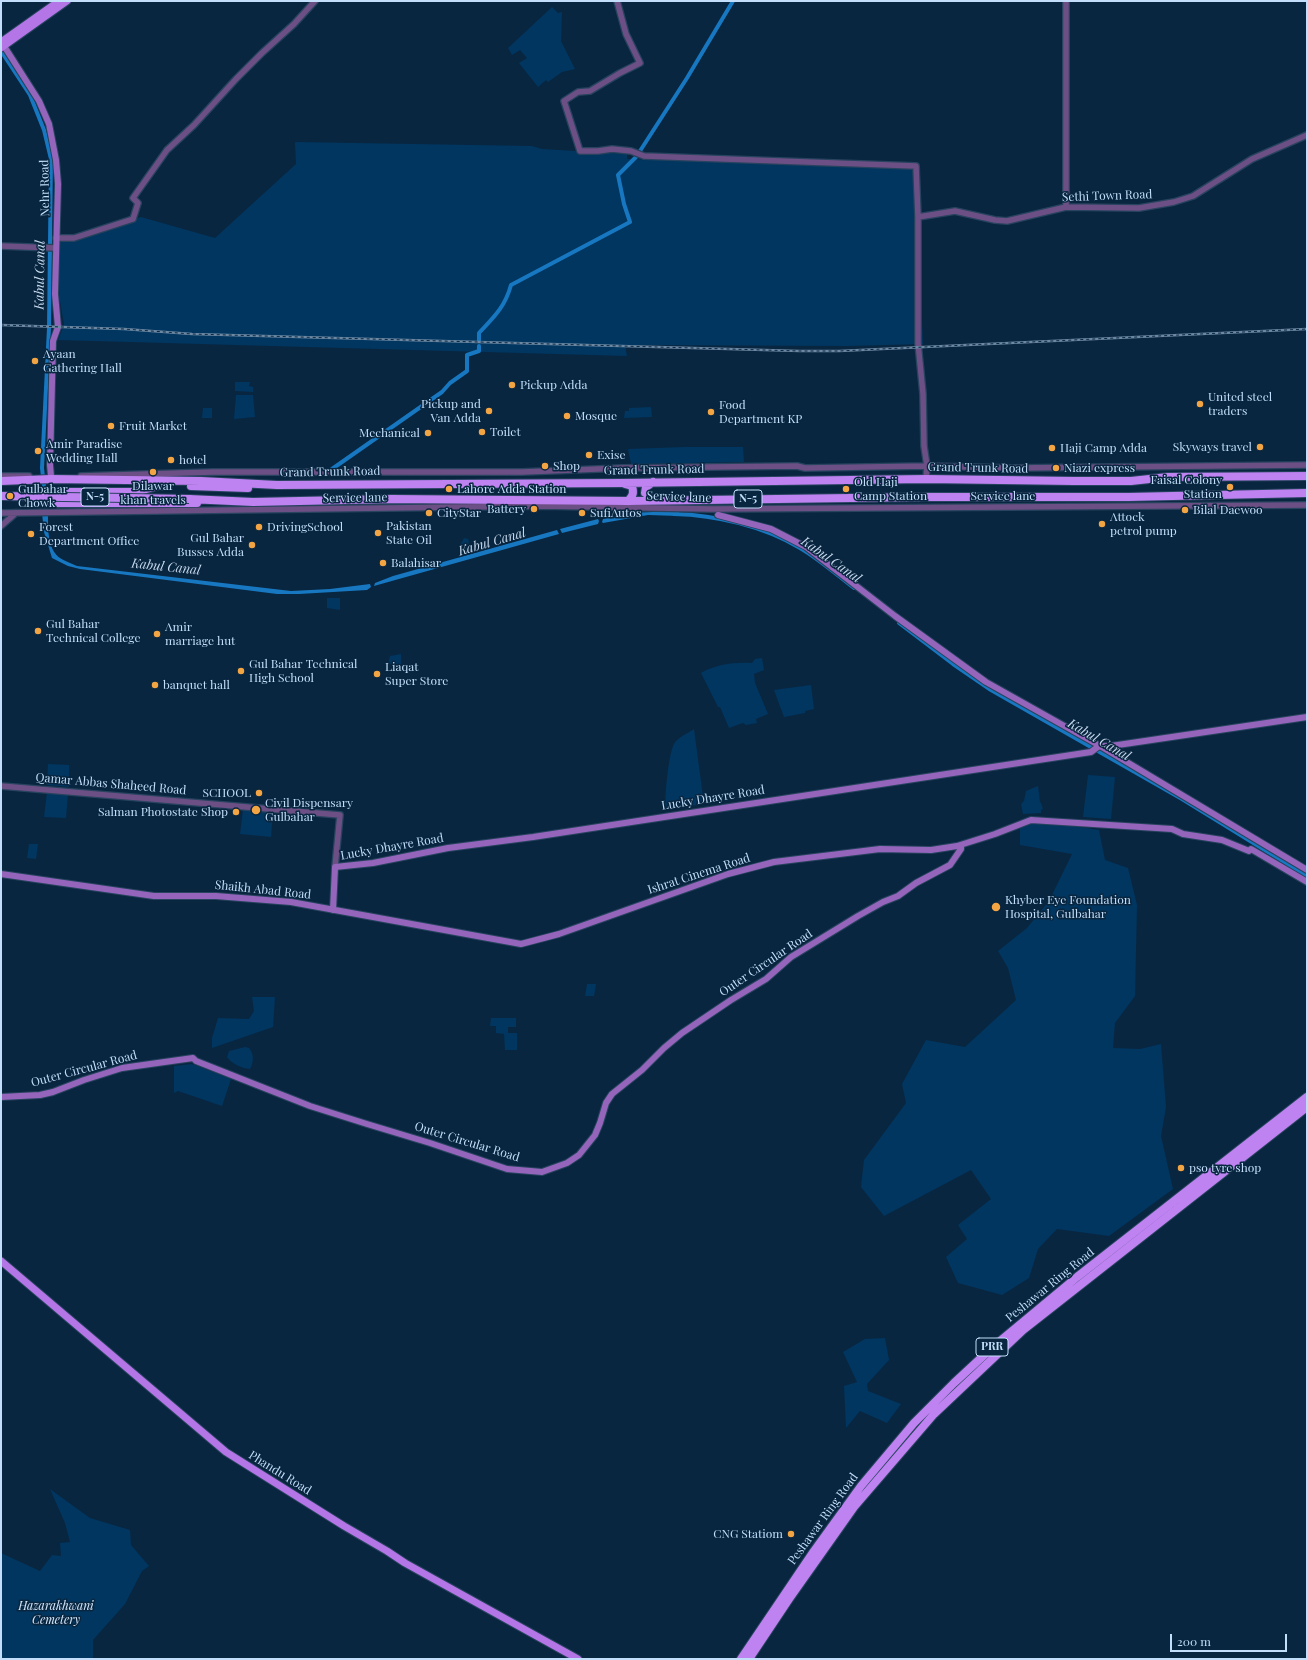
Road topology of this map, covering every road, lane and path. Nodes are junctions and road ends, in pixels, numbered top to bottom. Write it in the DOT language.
graph roads {
  1 [pos="59,1"];
  2 [pos="67,1"];
  3 [pos="315,1"];
  4 [pos="617,1"];
  5 [pos="1066,1"];
  6 [pos="2,46"];
  7 [pos="1307,135"];
  8 [pos="1066,207"];
  9 [pos="918,217"];
  10 [pos="56,238"];
  11 [pos="1,246"];
  12 [pos="56,248"];
  13 [pos="1307,465"];
  14 [pos="927,466"];
  15 [pos="1,476"];
  16 [pos="1307,476"];
  17 [pos="184,477"];
  18 [pos="46,478"];
  19 [pos="926,479"];
  20 [pos="1,481"];
  21 [pos="654,482"];
  22 [pos="622,483"];
  23 [pos="277,485"];
  24 [pos="1307,493"];
  25 [pos="1,496"];
  26 [pos="926,497"];
  27 [pos="392,499"];
  28 [pos="657,500"];
  29 [pos="628,501"];
  30 [pos="229,502"];
  31 [pos="1307,505"];
  32 [pos="253,506"];
  33 [pos="922,507"];
  34 [pos="392,509"];
  35 [pos="712,509"];
  36 [pos="1,513"];
  37 [pos="16,513"];
  38 [pos="718,515"];
  39 [pos="1,526"];
  40 [pos="1307,717"];
  41 [pos="1097,748"];
  42 [pos="1,786"];
  43 [pos="340,815"];
  44 [pos="961,845"];
  45 [pos="1254,845"];
  46 [pos="335,867"];
  47 [pos="1307,870"];
  48 [pos="1,874"];
  49 [pos="1307,882"];
  50 [pos="333,910"];
  51 [pos="521,944"];
  52 [pos="1,1097"];
  53 [pos="1307,1097"];
  54 [pos="1307,1108"];
  55 [pos="1,1261"];
  56 [pos="578,1659"];
  57 [pos="741,1659"];
  58 [pos="749,1659"];
  1 -- 6 [label="main road"];
  2 -- 6 [label="main road"];
  3 -- 10 [label="street"];
  4 -- 9 [label="street"];
  5 -- 8 [label="street"];
  6 -- 10 [label="main road, Nehr Road"];
  7 -- 8 [label="street, Sethi Town Road"];
  8 -- 9 [label="street, Sethi Town Road"];
  9 -- 14 [label="street"];
  10 -- 12 [label="main road, Nehr Road"];
  11 -- 12 [label="street"];
  12 -- 18 [label="main road, Nehr Road"];
  13 -- 14 [label="street"];
  14 -- 17 [label="street"];
  14 -- 19 [label="street"];
  15 -- 18 [label="street"];
  16 -- 19 [label="highway, Grand Trunk Road / N-5"];
  17 -- 18 [label="highway, Grand Trunk Road / N-5"];
  17 -- 23 [label="highway, Grand Trunk Road / N-5"];
  18 -- 20 [label="highway, Grand Trunk Road / N-5"];
  19 -- 21 [label="highway, Grand Trunk Road / N-5"];
  21 -- 22 [label="highway, Grand Trunk Road / N-5"];
  21 -- 28 [label="highway"];
  22 -- 23 [label="highway, Grand Trunk Road / N-5"];
  22 -- 29 [label="highway"];
  23 -- 30 [label="highway"];
  24 -- 26 [label="highway, N-5"];
  25 -- 30 [label="highway, N-5, bridge"];
  26 -- 28 [label="highway, N-5"];
  26 -- 33 [label="street"];
  27 -- 29 [label="highway, N-5"];
  27 -- 32 [label="highway, N-5"];
  27 -- 34 [label="street"];
  28 -- 29 [label="highway, N-5"];
  30 -- 32 [label="highway, N-5"];
  31 -- 33 [label="street, Service lane"];
  32 -- 34 [label="street, Service lane"];
  32 -- 37 [label="street, Service lane"];
  33 -- 35 [label="street, Service lane"];
  34 -- 35 [label="street, Service lane"];
  35 -- 38 [label="street"];
  36 -- 37 [label="street, Service lane"];
  37 -- 39 [label="street"];
  38 -- 41 [label="main road"];
  40 -- 41 [label="main road, Lucky Dhayre Road"];
  41 -- 45 [label="main road"];
  41 -- 46 [label="main road, Lucky Dhayre Road"];
  42 -- 43 [label="street, Qamar Abbas Shaheed Road"];
  43 -- 46 [label="street, Lucky Dhayre Road"];
  44 -- 45 [label="main road, Ishrat Cinema Road"];
  44 -- 51 [label="main road, Ishrat Cinema Road"];
  44 -- 52 [label="main road, Outer Circular Road"];
  45 -- 47 [label="main road"];
  45 -- 49 [label="main road"];
  46 -- 50 [label="main road, Lucky Dhayre Road"];
  48 -- 50 [label="main road, Shaikh Abad Road"];
  50 -- 51 [label="main road, Shaikh Abad Road"];
  53 -- 57 [label="highway, Peshawar Ring Road / PRR"];
  54 -- 58 [label="highway, Peshawar Ring Road / PRR"];
  55 -- 56 [label="main road, Phandu Road"];
}
